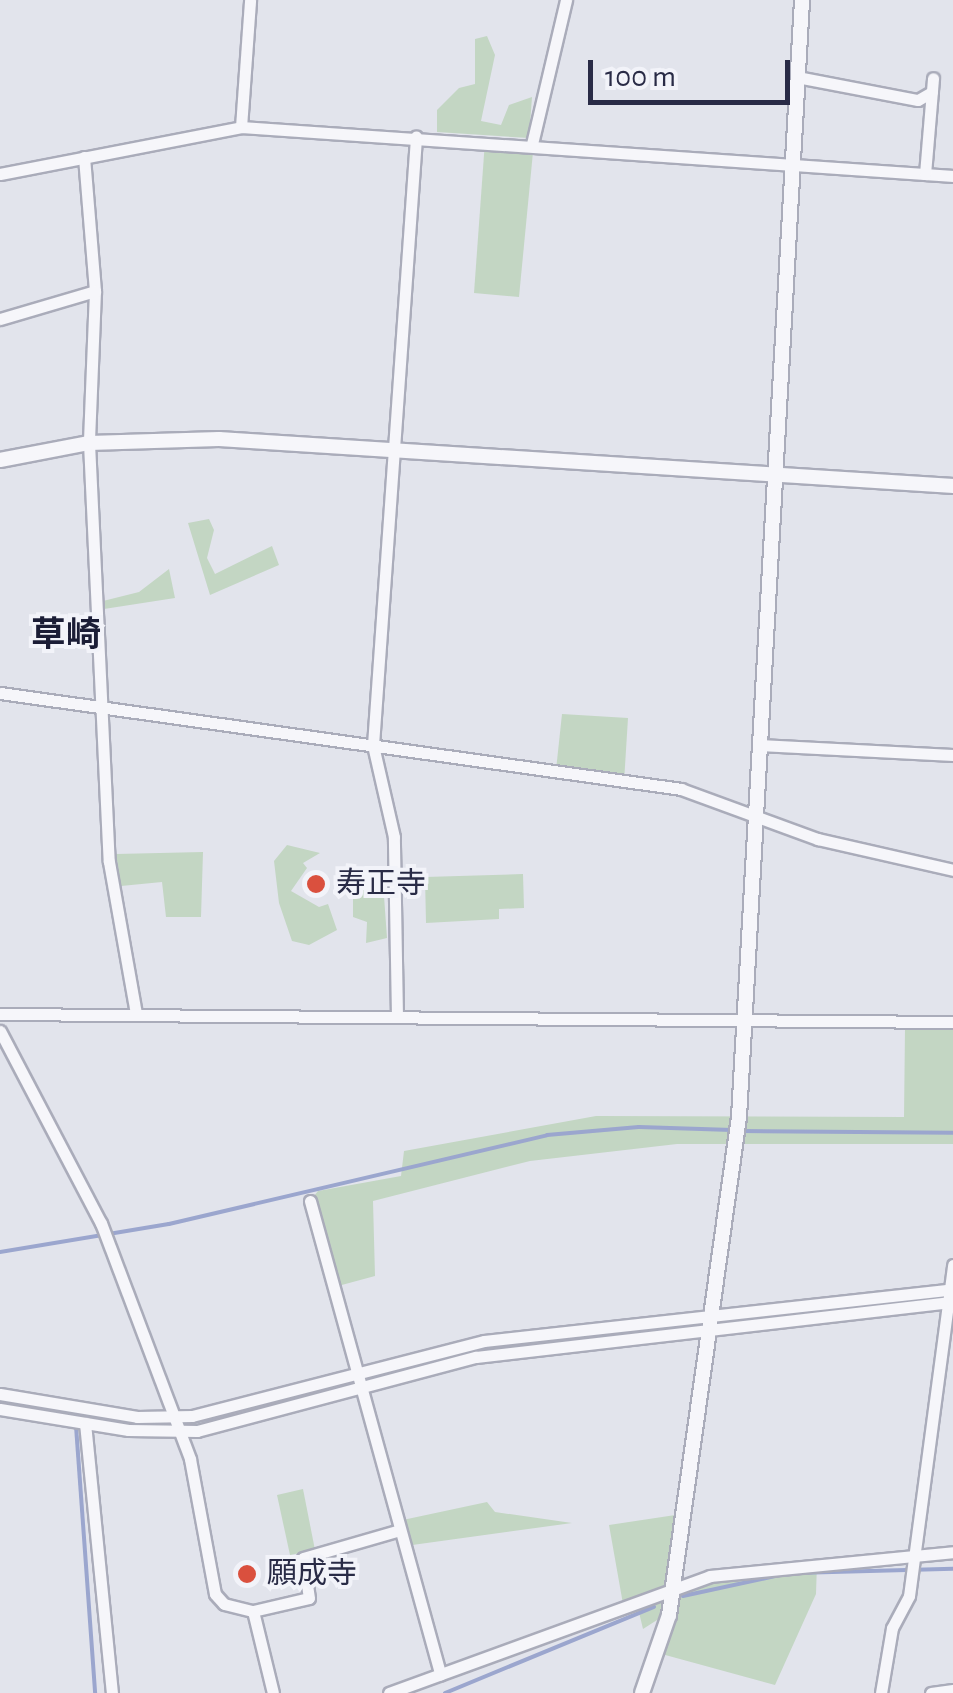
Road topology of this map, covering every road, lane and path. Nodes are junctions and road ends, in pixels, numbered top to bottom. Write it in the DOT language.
graph roads {
  1 [pos="250,0"];
  2 [pos="566,0"];
  3 [pos="802,0"];
  4 [pos="797,77"];
  5 [pos="933,78"];
  6 [pos="932,92"];
  7 [pos="240,127"];
  8 [pos="416,137"];
  9 [pos="532,144"];
  10 [pos="84,157"];
  11 [pos="791,165"];
  12 [pos="0,174"];
  13 [pos="925,174"];
  14 [pos="953,176"];
  15 [pos="95,291"];
  16 [pos="0,318"];
  17 [pos="89,443"];
  18 [pos="392,452"];
  19 [pos="0,460"];
  20 [pos="775,478"];
  21 [pos="953,486"];
  22 [pos="0,693"];
  23 [pos="103,707"];
  24 [pos="373,745"];
  25 [pos="760,745"];
  26 [pos="953,755"];
  27 [pos="756,814"];
  28 [pos="953,870"];
  29 [pos="0,1014"];
  30 [pos="136,1014"];
  31 [pos="397,1017"];
  32 [pos="742,1020"];
  33 [pos="953,1022"];
  34 [pos="0,1031"];
  35 [pos="310,1202"];
  36 [pos="953,1265"];
  37 [pos="951,1296"];
  38 [pos="708,1323"];
  39 [pos="357,1374"];
  40 [pos="362,1390"];
  41 [pos="0,1394"];
  42 [pos="0,1409"];
  43 [pos="174,1417"];
  44 [pos="85,1423"];
  45 [pos="180,1431"];
  46 [pos="400,1530"];
  47 [pos="953,1552"];
  48 [pos="915,1556"];
  49 [pos="672,1586"];
  50 [pos="253,1611"];
  51 [pos="440,1674"];
  52 [pos="953,1690"];
  53 [pos="112,1693"];
  54 [pos="273,1693"];
  55 [pos="389,1693"];
  56 [pos="642,1693"];
  57 [pos="881,1693"];
  58 [pos="931,1693"];
  1 -- 7 [label="street"];
  2 -- 9 [label="street"];
  3 -- 4 [label="street"];
  4 -- 6 [label="street"];
  4 -- 11 [label="street"];
  5 -- 6 [label="street"];
  6 -- 13 [label="street"];
  7 -- 8 [label="street"];
  7 -- 10 [label="street"];
  8 -- 9 [label="street"];
  8 -- 18 [label="street"];
  9 -- 11 [label="street"];
  10 -- 12 [label="street"];
  10 -- 15 [label="street"];
  11 -- 13 [label="street"];
  11 -- 20 [label="street"];
  13 -- 14 [label="street"];
  15 -- 16 [label="street"];
  15 -- 17 [label="street"];
  17 -- 18 [label="street"];
  17 -- 19 [label="street"];
  17 -- 23 [label="street"];
  18 -- 20 [label="street"];
  18 -- 24 [label="street"];
  20 -- 21 [label="street"];
  20 -- 25 [label="street"];
  22 -- 23 [label="street"];
  23 -- 24 [label="street"];
  23 -- 30 [label="street"];
  24 -- 27 [label="street"];
  24 -- 31 [label="street"];
  25 -- 26 [label="street"];
  25 -- 27 [label="street"];
  27 -- 28 [label="street"];
  27 -- 32 [label="street"];
  29 -- 30 [label="street"];
  30 -- 31 [label="street"];
  31 -- 32 [label="street"];
  32 -- 33 [label="street"];
  32 -- 38 [label="street"];
  34 -- 43 [label="street"];
  35 -- 39 [label="street"];
  36 -- 37 [label="street"];
  37 -- 38 [label="street"];
  37 -- 48 [label="street"];
  38 -- 39 [label="street"];
  38 -- 40 [label="street"];
  38 -- 49 [label="street"];
  39 -- 40 [label="street"];
  39 -- 43 [label="street"];
  40 -- 45 [label="street"];
  40 -- 46 [label="street"];
  41 -- 43 [label="street"];
  42 -- 44 [label="street"];
  43 -- 45 [label="street"];
  44 -- 45 [label="street"];
  44 -- 53 [label="street"];
  45 -- 50 [label="street"];
  46 -- 50 [label="street"];
  46 -- 51 [label="street"];
  47 -- 48 [label="street"];
  48 -- 49 [label="street"];
  48 -- 57 [label="street"];
  49 -- 51 [label="street"];
  49 -- 56 [label="street"];
  50 -- 54 [label="street"];
  51 -- 55 [label="street"];
  52 -- 58 [label="street"];
}
